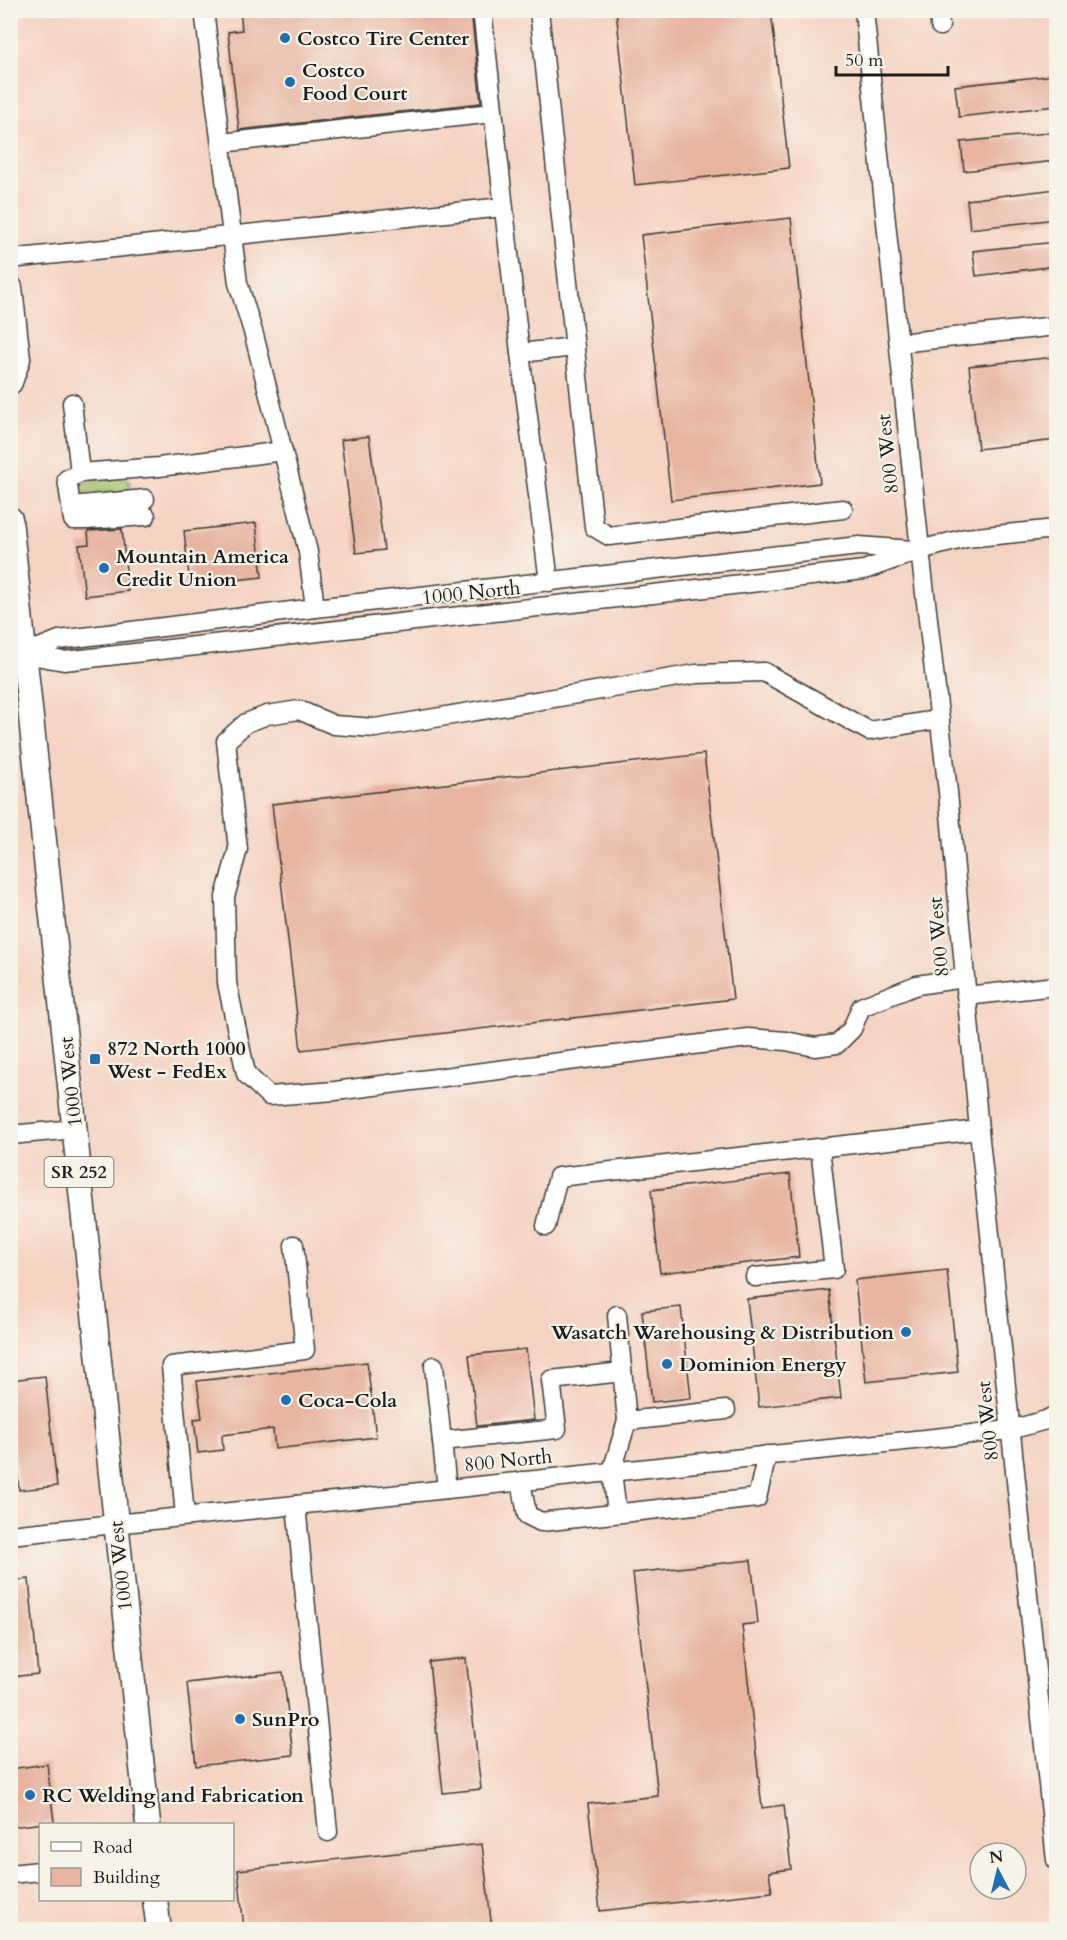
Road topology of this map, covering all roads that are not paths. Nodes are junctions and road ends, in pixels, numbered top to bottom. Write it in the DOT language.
graph roads {
  1 [pos="204,10"];
  2 [pos="482,10"];
  3 [pos="539,10"];
  4 [pos="864,10"];
  5 [pos="493,113"];
  6 [pos="221,143"];
  7 [pos="503,207"];
  8 [pos="232,236"];
  9 [pos="10,259"];
  10 [pos="10,288"];
  11 [pos="1056,326"];
  12 [pos="899,343"];
  13 [pos="575,347"];
  14 [pos="520,353"];
  15 [pos="10,382"];
  16 [pos="72,403"];
  17 [pos="283,451"];
  18 [pos="80,473"];
  19 [pos="146,507"];
  20 [pos="843,509"];
  21 [pos="10,519"];
  22 [pos="1056,529"];
  23 [pos="920,550"];
  24 [pos="549,582"];
  25 [pos="315,608"];
  26 [pos="17,654"];
  27 [pos="940,719"];
  28 [pos="1056,986"];
  29 [pos="965,987"];
  30 [pos="75,1129"];
  31 [pos="979,1130"];
  32 [pos="10,1135"];
  33 [pos="820,1148"];
  34 [pos="546,1226"];
  35 [pos="294,1245"];
  36 [pos="755,1277"];
  37 [pos="617,1315"];
  38 [pos="434,1366"];
  39 [pos="622,1372"];
  40 [pos="726,1410"];
  41 [pos="1056,1415"];
  42 [pos="627,1421"];
  43 [pos="1011,1430"];
  44 [pos="442,1441"];
  45 [pos="767,1455"];
  46 [pos="612,1472"];
  47 [pos="521,1481"];
  48 [pos="447,1489"];
  49 [pos="296,1505"];
  50 [pos="617,1513"];
  51 [pos="185,1516"];
  52 [pos="116,1524"];
  53 [pos="10,1534"];
  54 [pos="1048,1707"];
  55 [pos="148,1823"];
  56 [pos="328,1832"];
  57 [pos="1056,1860"];
  58 [pos="39,1871"];
  59 [pos="10,1874"];
  60 [pos="155,1901"];
  61 [pos="159,1929"];
  1 -- 6 [label="street"];
  2 -- 5 [label="street"];
  3 -- 13 [label="street"];
  4 -- 12 [label="street, 800 West"];
  5 -- 6 [label="street"];
  5 -- 7 [label="street"];
  6 -- 8 [label="street"];
  7 -- 8 [label="street"];
  7 -- 14 [label="street"];
  8 -- 9 [label="street"];
  8 -- 17 [label="street"];
  10 -- 15 [label="main road"];
  11 -- 12 [label="street"];
  12 -- 23 [label="street, 800 West"];
  13 -- 14 [label="street"];
  13 -- 20 [label="street"];
  14 -- 24 [label="street"];
  16 -- 18 [label="street"];
  17 -- 18 [label="street"];
  17 -- 25 [label="street"];
  18 -- 19 [label="street"];
  21 -- 26 [label="main road, 1000 West / SR 252"];
  22 -- 23 [label="street, 1000 North"];
  23 -- 24 [label="street, 1000 North"];
  23 -- 26 [label="street, 1000 North"];
  23 -- 27 [label="street, 800 West"];
  24 -- 25 [label="street, 1000 North"];
  25 -- 26 [label="street, 1000 North"];
  26 -- 30 [label="main road, 1000 West / SR 252"];
  27 -- 29 [label="street, 800 West"];
  27 -- 29 [label="street"];
  28 -- 29 [label="street"];
  29 -- 31 [label="street, 800 West"];
  30 -- 32 [label="street"];
  30 -- 52 [label="main road, 1000 West / SR 252"];
  31 -- 33 [label="street"];
  31 -- 43 [label="street, 800 West"];
  33 -- 34 [label="street"];
  33 -- 36 [label="street"];
  35 -- 51 [label="street"];
  37 -- 39 [label="street"];
  38 -- 44 [label="street"];
  39 -- 42 [label="street"];
  39 -- 44 [label="street"];
  40 -- 42 [label="street"];
  41 -- 43 [label="street, 800 North"];
  42 -- 46 [label="street"];
  43 -- 45 [label="street, 800 North"];
  43 -- 54 [label="street, 800 West"];
  44 -- 48 [label="street"];
  45 -- 46 [label="street, 800 North"];
  45 -- 50 [label="street"];
  46 -- 47 [label="street, 800 North"];
  46 -- 50 [label="street"];
  47 -- 48 [label="street, 800 North"];
  47 -- 50 [label="street"];
  48 -- 49 [label="street, 800 North"];
  49 -- 51 [label="street, 800 North"];
  49 -- 56 [label="street"];
  51 -- 52 [label="street, 800 North"];
  52 -- 53 [label="street, 800 North"];
  52 -- 55 [label="main road, 1000 West / SR 252"];
  54 -- 57 [label="street, 800 West"];
  58 -- 59 [label="street"];
  60 -- 61 [label="main road"];
}
